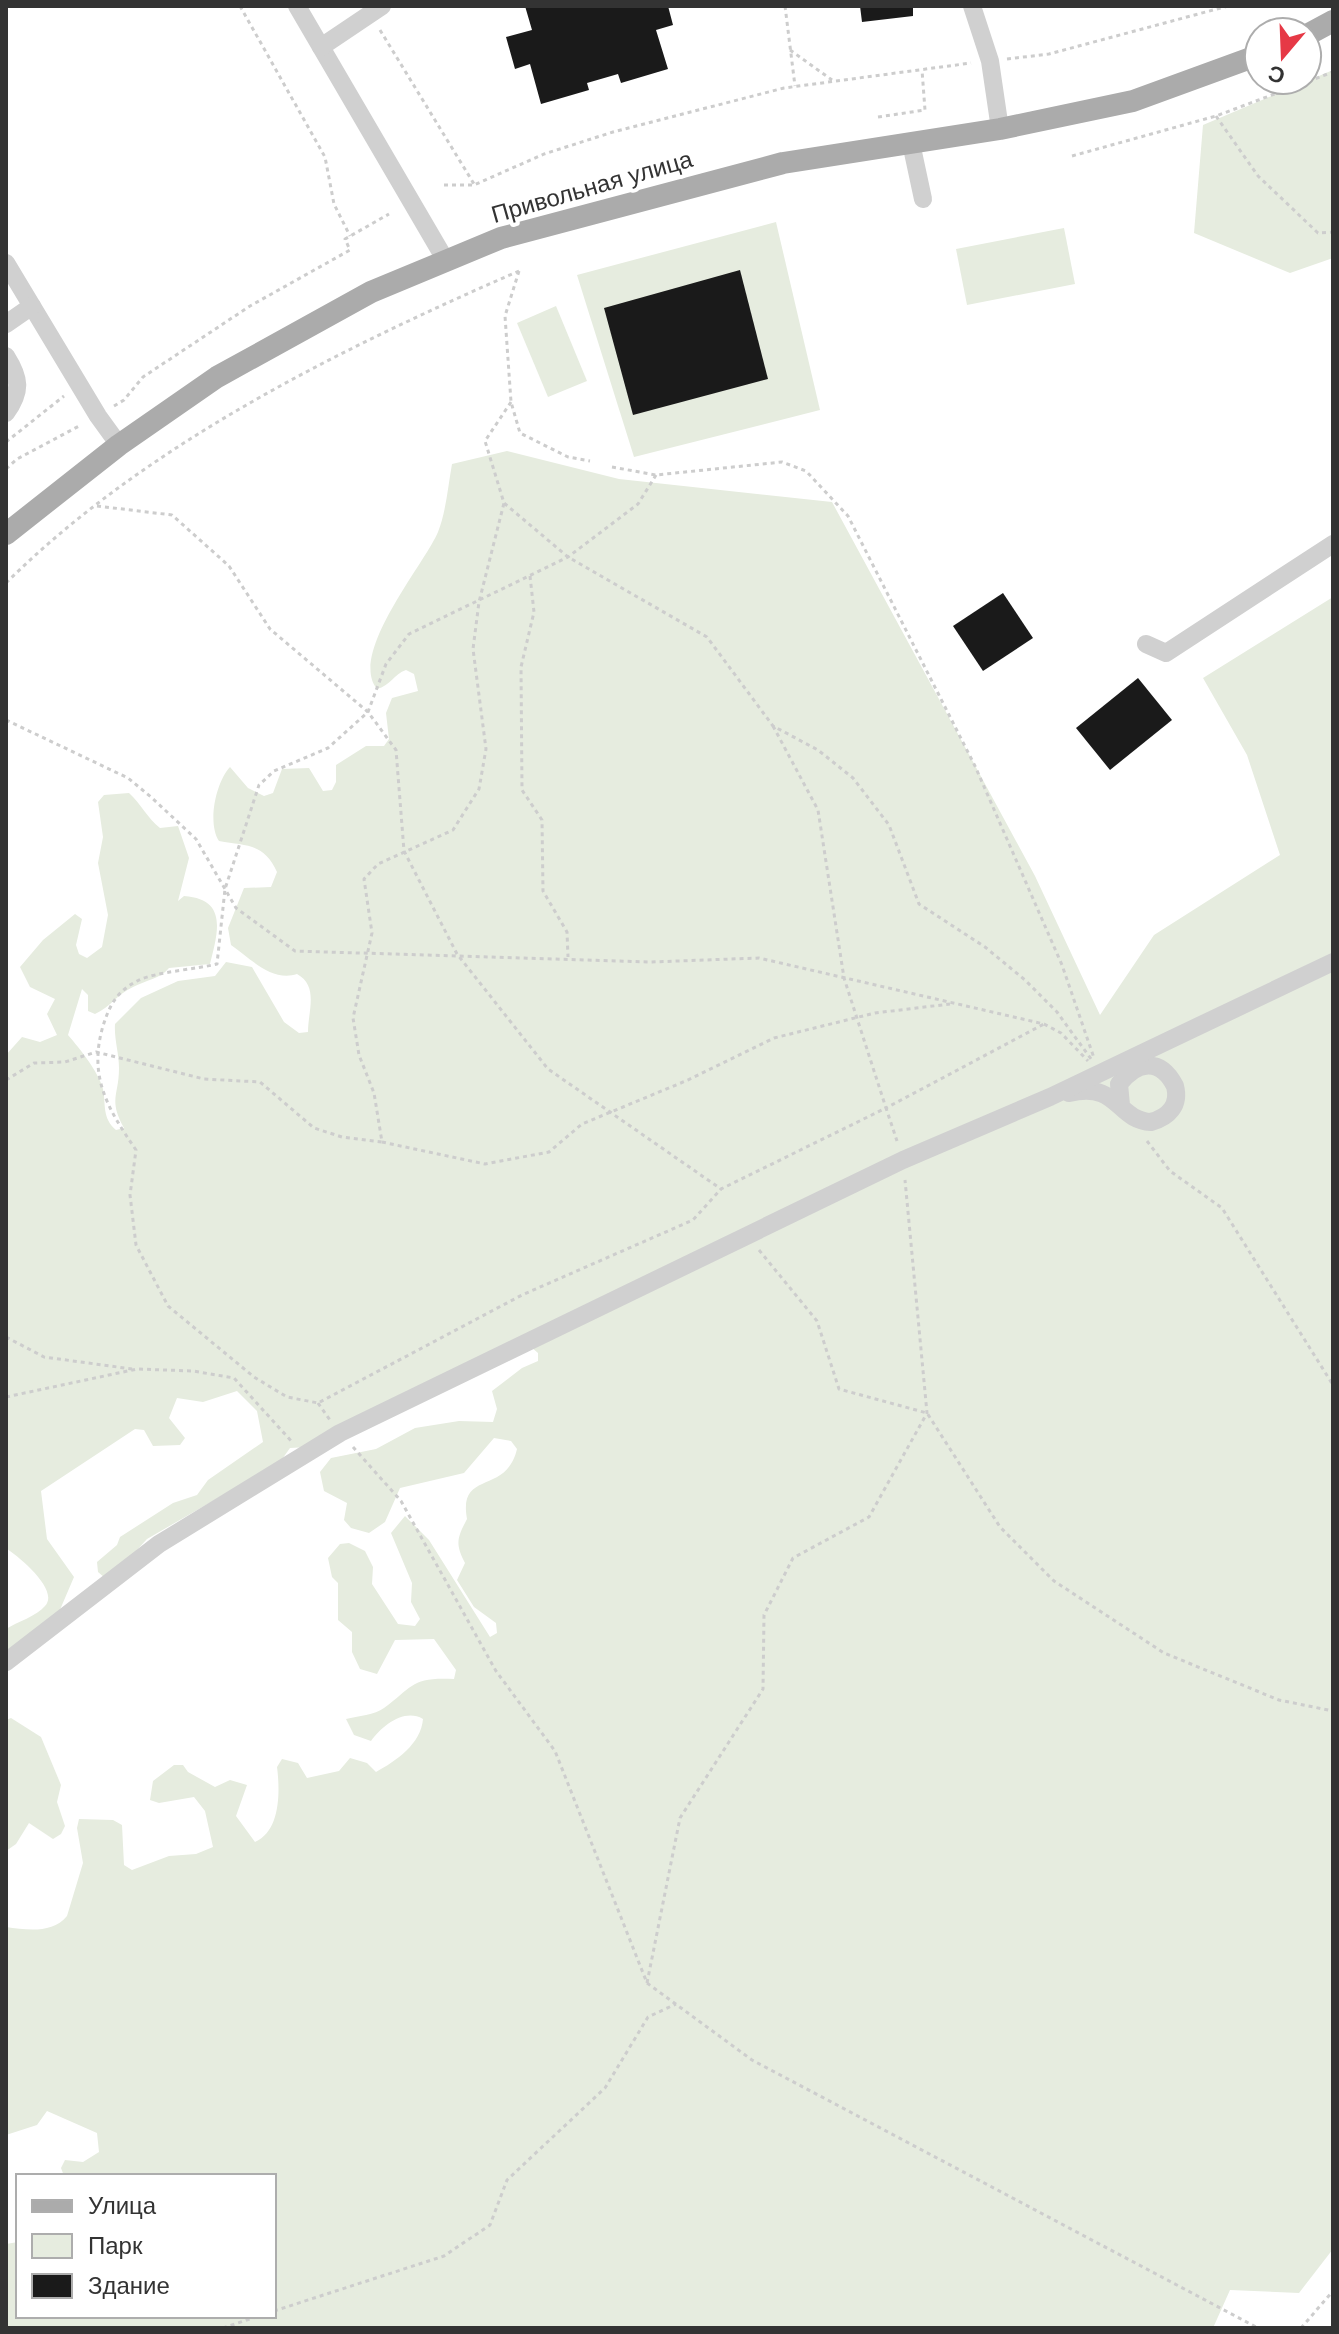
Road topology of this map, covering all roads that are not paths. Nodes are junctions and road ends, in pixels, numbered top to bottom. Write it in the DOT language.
graph roads {
  1 [pos="297,6"];
  2 [pos="972,6"];
  3 [pos="376,10"];
  4 [pos="321,47"];
  5 [pos="1243,61"];
  6 [pos="1000,129"];
  7 [pos="911,143"];
  8 [pos="923,199"];
  9 [pos="446,261"];
  10 [pos="6,263"];
  11 [pos="32,306"];
  12 [pos="6,324"];
  13 [pos="6,356"];
  14 [pos="6,413"];
  15 [pos="119,445"];
  16 [pos="6,534"];
  17 [pos="1332,539"];
  18 [pos="1146,644"];
  19 [pos="1333,962"];
  20 [pos="1165,1043"];
  21 [pos="1170,1077"];
  22 [pos="1050,1097"];
  23 [pos="1121,1105"];
  24 [pos="6,1662"];
  1 -- 4 [label="street"];
  2 -- 6 [label="street"];
  3 -- 4 [label="street"];
  4 -- 9 [label="street"];
  5 -- 6 [label="main road, Привольная улица"];
  6 -- 7 [label="main road, Привольная улица"];
  7 -- 8 [label="street"];
  7 -- 9 [label="main road, Привольная улица"];
  9 -- 15 [label="main road, Привольная улица"];
  10 -- 11 [label="street"];
  11 -- 12 [label="street"];
  11 -- 15 [label="street"];
  13 -- 14 [label="street"];
  15 -- 16 [label="main road, Привольная улица"];
  17 -- 18 [label="street"];
  19 -- 20 [label="street"];
  20 -- 21 [label="street"];
  20 -- 22 [label="street"];
  21 -- 23 [label="street"];
  21 -- 23 [label="street"];
  22 -- 23 [label="street"];
  22 -- 24 [label="street"];
}
